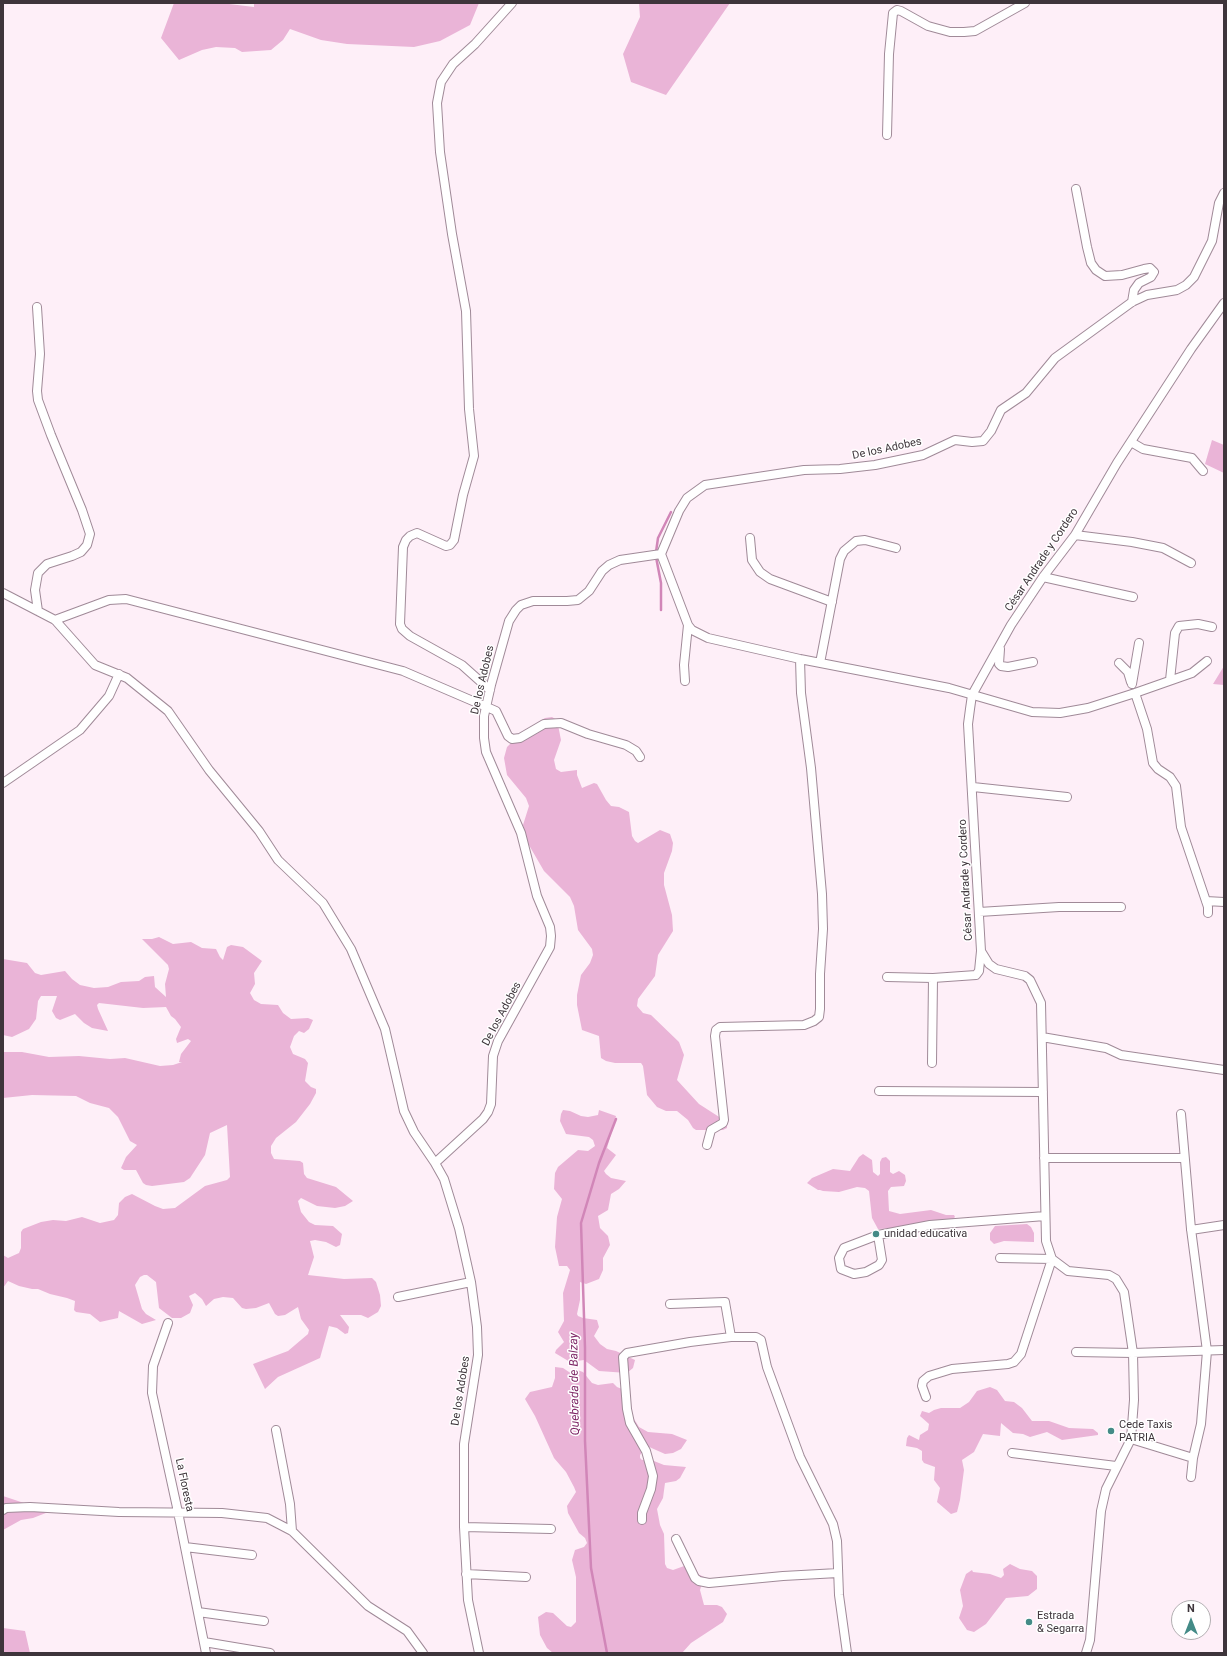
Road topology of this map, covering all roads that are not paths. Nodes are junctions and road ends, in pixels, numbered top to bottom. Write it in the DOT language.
graph roads {
  1 [pos="512,3"];
  2 [pos="1025,3"];
  3 [pos="887,135"];
  4 [pos="1076,189"];
  5 [pos="1224,193"];
  6 [pos="1132,302"];
  7 [pos="1224,303"];
  8 [pos="37,307"];
  9 [pos="1131,442"];
  10 [pos="1203,472"];
  11 [pos="1075,535"];
  12 [pos="750,538"];
  13 [pos="896,548"];
  14 [pos="659,555"];
  15 [pos="1191,563"];
  16 [pos="1043,577"];
  17 [pos="3,593"];
  18 [pos="1133,597"];
  19 [pos="832,602"];
  20 [pos="38,611"];
  21 [pos="55,620"];
  22 [pos="688,625"];
  23 [pos="1212,627"];
  24 [pos="1139,643"];
  25 [pos="1001,644"];
  26 [pos="800,659"];
  27 [pos="1033,662"];
  28 [pos="1207,662"];
  29 [pos="820,663"];
  30 [pos="1119,663"];
  31 [pos="119,674"];
  32 [pos="1170,680"];
  33 [pos="685,681"];
  34 [pos="1132,684"];
  35 [pos="490,690"];
  36 [pos="1132,694"];
  37 [pos="972,695"];
  38 [pos="486,707"];
  39 [pos="640,757"];
  40 [pos="3,783"];
  41 [pos="973,787"];
  42 [pos="1067,797"];
  43 [pos="1206,901"];
  44 [pos="1224,902"];
  45 [pos="1121,907"];
  46 [pos="979,912"];
  47 [pos="1208,913"];
  48 [pos="981,951"];
  49 [pos="887,977"];
  50 [pos="933,978"];
  51 [pos="1042,1037"];
  52 [pos="932,1062"];
  53 [pos="1224,1070"];
  54 [pos="879,1091"];
  55 [pos="1043,1092"];
  56 [pos="1181,1114"];
  57 [pos="707,1146"];
  58 [pos="1044,1158"];
  59 [pos="1184,1158"];
  60 [pos="435,1163"];
  61 [pos="1045,1216"];
  62 [pos="1224,1225"];
  63 [pos="1191,1230"];
  64 [pos="878,1236"];
  65 [pos="1000,1258"];
  66 [pos="1052,1259"];
  67 [pos="472,1282"];
  68 [pos="398,1297"];
  69 [pos="670,1304"];
  70 [pos="168,1323"];
  71 [pos="731,1337"];
  72 [pos="1224,1350"];
  73 [pos="1207,1351"];
  74 [pos="1076,1352"];
  75 [pos="1133,1353"];
  76 [pos="926,1397"];
  77 [pos="276,1430"];
  78 [pos="1131,1439"];
  79 [pos="1012,1453"];
  80 [pos="1193,1458"];
  81 [pos="1116,1466"];
  82 [pos="1191,1477"];
  83 [pos="3,1510"];
  84 [pos="178,1512"];
  85 [pos="642,1520"];
  86 [pos="464,1527"];
  87 [pos="551,1529"];
  88 [pos="292,1531"];
  89 [pos="676,1539"];
  90 [pos="185,1547"];
  91 [pos="252,1555"];
  92 [pos="838,1573"];
  93 [pos="466,1574"];
  94 [pos="526,1577"];
  95 [pos="198,1612"];
  96 [pos="264,1621"];
  97 [pos="204,1642"];
  98 [pos="206,1653"];
  99 [pos="270,1653"];
  100 [pos="423,1653"];
  101 [pos="479,1653"];
  102 [pos="847,1653"];
  103 [pos="1086,1653"];
  1 -- 35 [label="street"];
  2 -- 3 [label="street"];
  4 -- 6 [label="street"];
  5 -- 6 [label="street, De los Adobes"];
  6 -- 14 [label="street, De los Adobes"];
  7 -- 9 [label="street, César Andrade y Cordero"];
  8 -- 20 [label="street"];
  9 -- 10 [label="street"];
  9 -- 11 [label="street, César Andrade y Cordero"];
  11 -- 15 [label="street"];
  11 -- 16 [label="street, César Andrade y Cordero"];
  12 -- 19 [label="street"];
  13 -- 19 [label="street"];
  14 -- 22 [label="street"];
  14 -- 35 [label="street, De los Adobes"];
  16 -- 18 [label="street"];
  16 -- 25 [label="street, César Andrade y Cordero"];
  17 -- 20 [label="street"];
  19 -- 29 [label="street"];
  20 -- 21 [label="street"];
  21 -- 31 [label="street"];
  21 -- 38 [label="street"];
  22 -- 26 [label="street"];
  22 -- 33 [label="street"];
  23 -- 32 [label="street"];
  24 -- 34 [label="street"];
  25 -- 27 [label="street"];
  25 -- 37 [label="street, César Andrade y Cordero"];
  26 -- 29 [label="street"];
  26 -- 57 [label="street"];
  28 -- 32 [label="street"];
  29 -- 37 [label="street"];
  30 -- 34 [label="street"];
  31 -- 40 [label="street"];
  31 -- 60 [label="street"];
  32 -- 36 [label="street"];
  34 -- 36 [label="street"];
  35 -- 38 [label="street, De los Adobes"];
  36 -- 37 [label="street"];
  36 -- 43 [label="street"];
  37 -- 41 [label="street, César Andrade y Cordero"];
  38 -- 39 [label="street"];
  38 -- 60 [label="street, De los Adobes"];
  41 -- 42 [label="street"];
  41 -- 46 [label="street, César Andrade y Cordero"];
  43 -- 44 [label="street"];
  43 -- 47 [label="street"];
  45 -- 46 [label="street"];
  46 -- 48 [label="street, César Andrade y Cordero"];
  48 -- 50 [label="street"];
  48 -- 51 [label="street, César Andrade y Cordero"];
  49 -- 50 [label="street"];
  50 -- 52 [label="street"];
  51 -- 53 [label="street"];
  51 -- 55 [label="street, César Andrade y Cordero"];
  54 -- 55 [label="street"];
  55 -- 58 [label="street, César Andrade y Cordero"];
  56 -- 59 [label="street"];
  58 -- 59 [label="street"];
  58 -- 61 [label="street, César Andrade y Cordero"];
  59 -- 63 [label="street"];
  60 -- 67 [label="street, De los Adobes"];
  61 -- 64 [label="street"];
  61 -- 66 [label="street, César Andrade y Cordero"];
  62 -- 63 [label="street"];
  63 -- 73 [label="street"];
  64 -- 64 [label="street"];
  65 -- 66 [label="street"];
  66 -- 75 [label="street"];
  66 -- 76 [label="street"];
  67 -- 68 [label="street"];
  67 -- 86 [label="street, De los Adobes"];
  69 -- 71 [label="street"];
  70 -- 84 [label="street, La Floresta"];
  71 -- 85 [label="street"];
  71 -- 92 [label="street"];
  72 -- 73 [label="street"];
  73 -- 75 [label="street"];
  73 -- 80 [label="street"];
  74 -- 75 [label="street"];
  75 -- 78 [label="street"];
  77 -- 88 [label="street"];
  78 -- 80 [label="street"];
  78 -- 81 [label="street"];
  79 -- 81 [label="street"];
  80 -- 82 [label="street"];
  81 -- 103 [label="street"];
  83 -- 84 [label="street"];
  84 -- 88 [label="street"];
  84 -- 90 [label="street, La Floresta"];
  86 -- 87 [label="street"];
  86 -- 93 [label="street, De los Adobes"];
  88 -- 100 [label="street"];
  89 -- 92 [label="street"];
  90 -- 91 [label="street"];
  90 -- 95 [label="street, La Floresta"];
  92 -- 102 [label="street"];
  93 -- 94 [label="street"];
  93 -- 101 [label="street, De los Adobes"];
  95 -- 96 [label="street"];
  95 -- 97 [label="street, La Floresta"];
  97 -- 98 [label="street, La Floresta"];
  97 -- 99 [label="street"];
}
